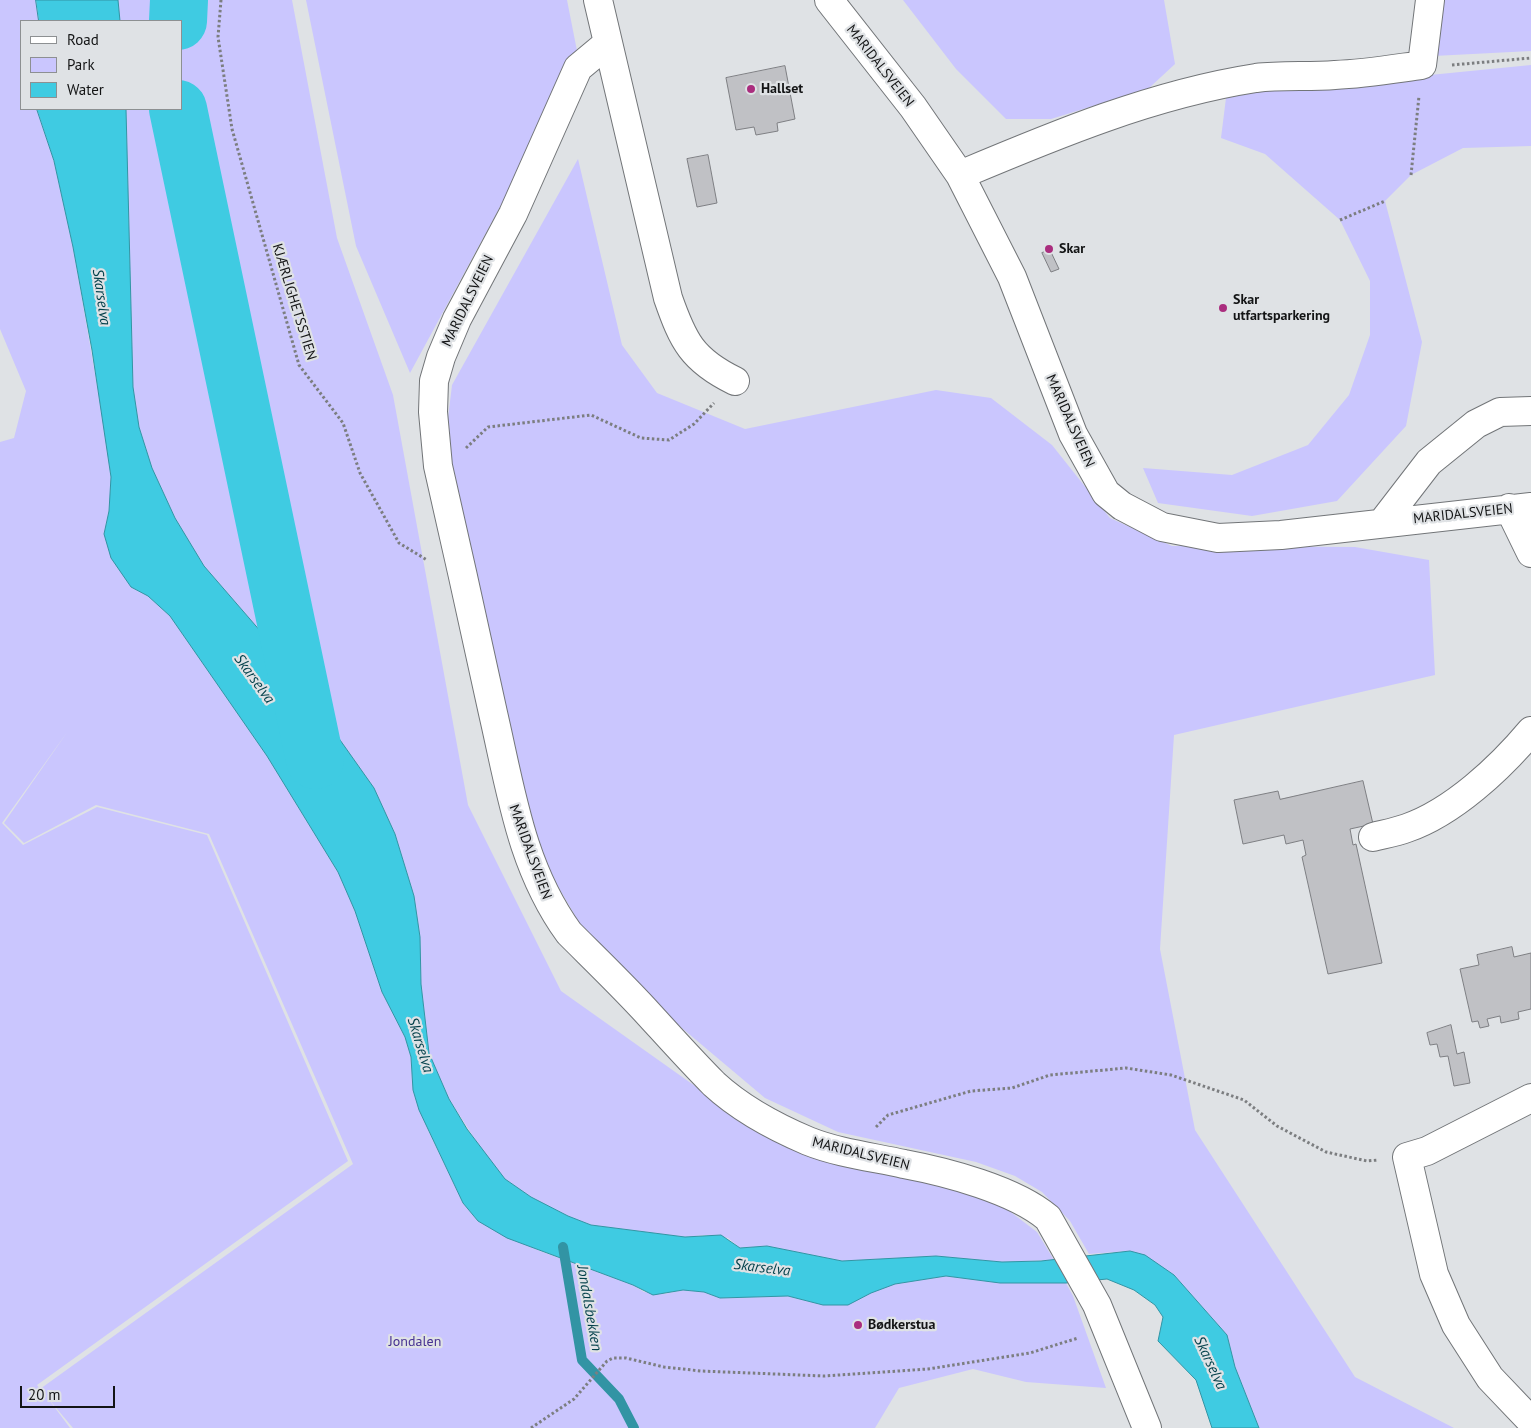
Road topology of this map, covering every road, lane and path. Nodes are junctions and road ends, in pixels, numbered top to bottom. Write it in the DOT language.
graph roads {
  1 [pos="222,0"];
  2 [pos="598,0"];
  3 [pos="829,0"];
  4 [pos="1430,0"];
  5 [pos="608,43"];
  6 [pos="1531,58"];
  7 [pos="1422,65"];
  8 [pos="960,175"];
  9 [pos="1411,175"];
  10 [pos="1385,201"];
  11 [pos="1340,220"];
  12 [pos="735,381"];
  13 [pos="1531,410"];
  14 [pos="438,466"];
  15 [pos="1520,507"];
  16 [pos="1382,523"];
  17 [pos="1531,553"];
  18 [pos="465,584"];
  19 [pos="1531,732"];
  20 [pos="1373,837"];
  21 [pos="1531,1098"];
  22 [pos="852,1154"];
  23 [pos="1408,1156"];
  24 [pos="1103,1316"];
  25 [pos="1531,1421"];
  26 [pos="531,1428"];
  27 [pos="1146,1428"];
  1 -- 18 [label="path, KJÆRLIGHETSSTIEN"];
  2 -- 5 [label="street"];
  3 -- 8 [label="street, MARIDALSVEIEN"];
  4 -- 7 [label="street"];
  5 -- 12 [label="street"];
  5 -- 14 [label="street, MARIDALSVEIEN"];
  6 -- 7 [label="path"];
  7 -- 8 [label="street"];
  7 -- 9 [label="path"];
  8 -- 16 [label="street, MARIDALSVEIEN"];
  10 -- 11 [label="path"];
  12 -- 14 [label="path"];
  13 -- 16 [label="street"];
  14 -- 18 [label="street, MARIDALSVEIEN"];
  15 -- 16 [label="street, MARIDALSVEIEN"];
  15 -- 17 [label="street"];
  18 -- 22 [label="street, MARIDALSVEIEN"];
  19 -- 20 [label="street"];
  21 -- 23 [label="street"];
  22 -- 23 [label="path"];
  22 -- 24 [label="street, MARIDALSVEIEN"];
  23 -- 25 [label="street"];
  24 -- 26 [label="path"];
  24 -- 27 [label="street, MARIDALSVEIEN"];
}
